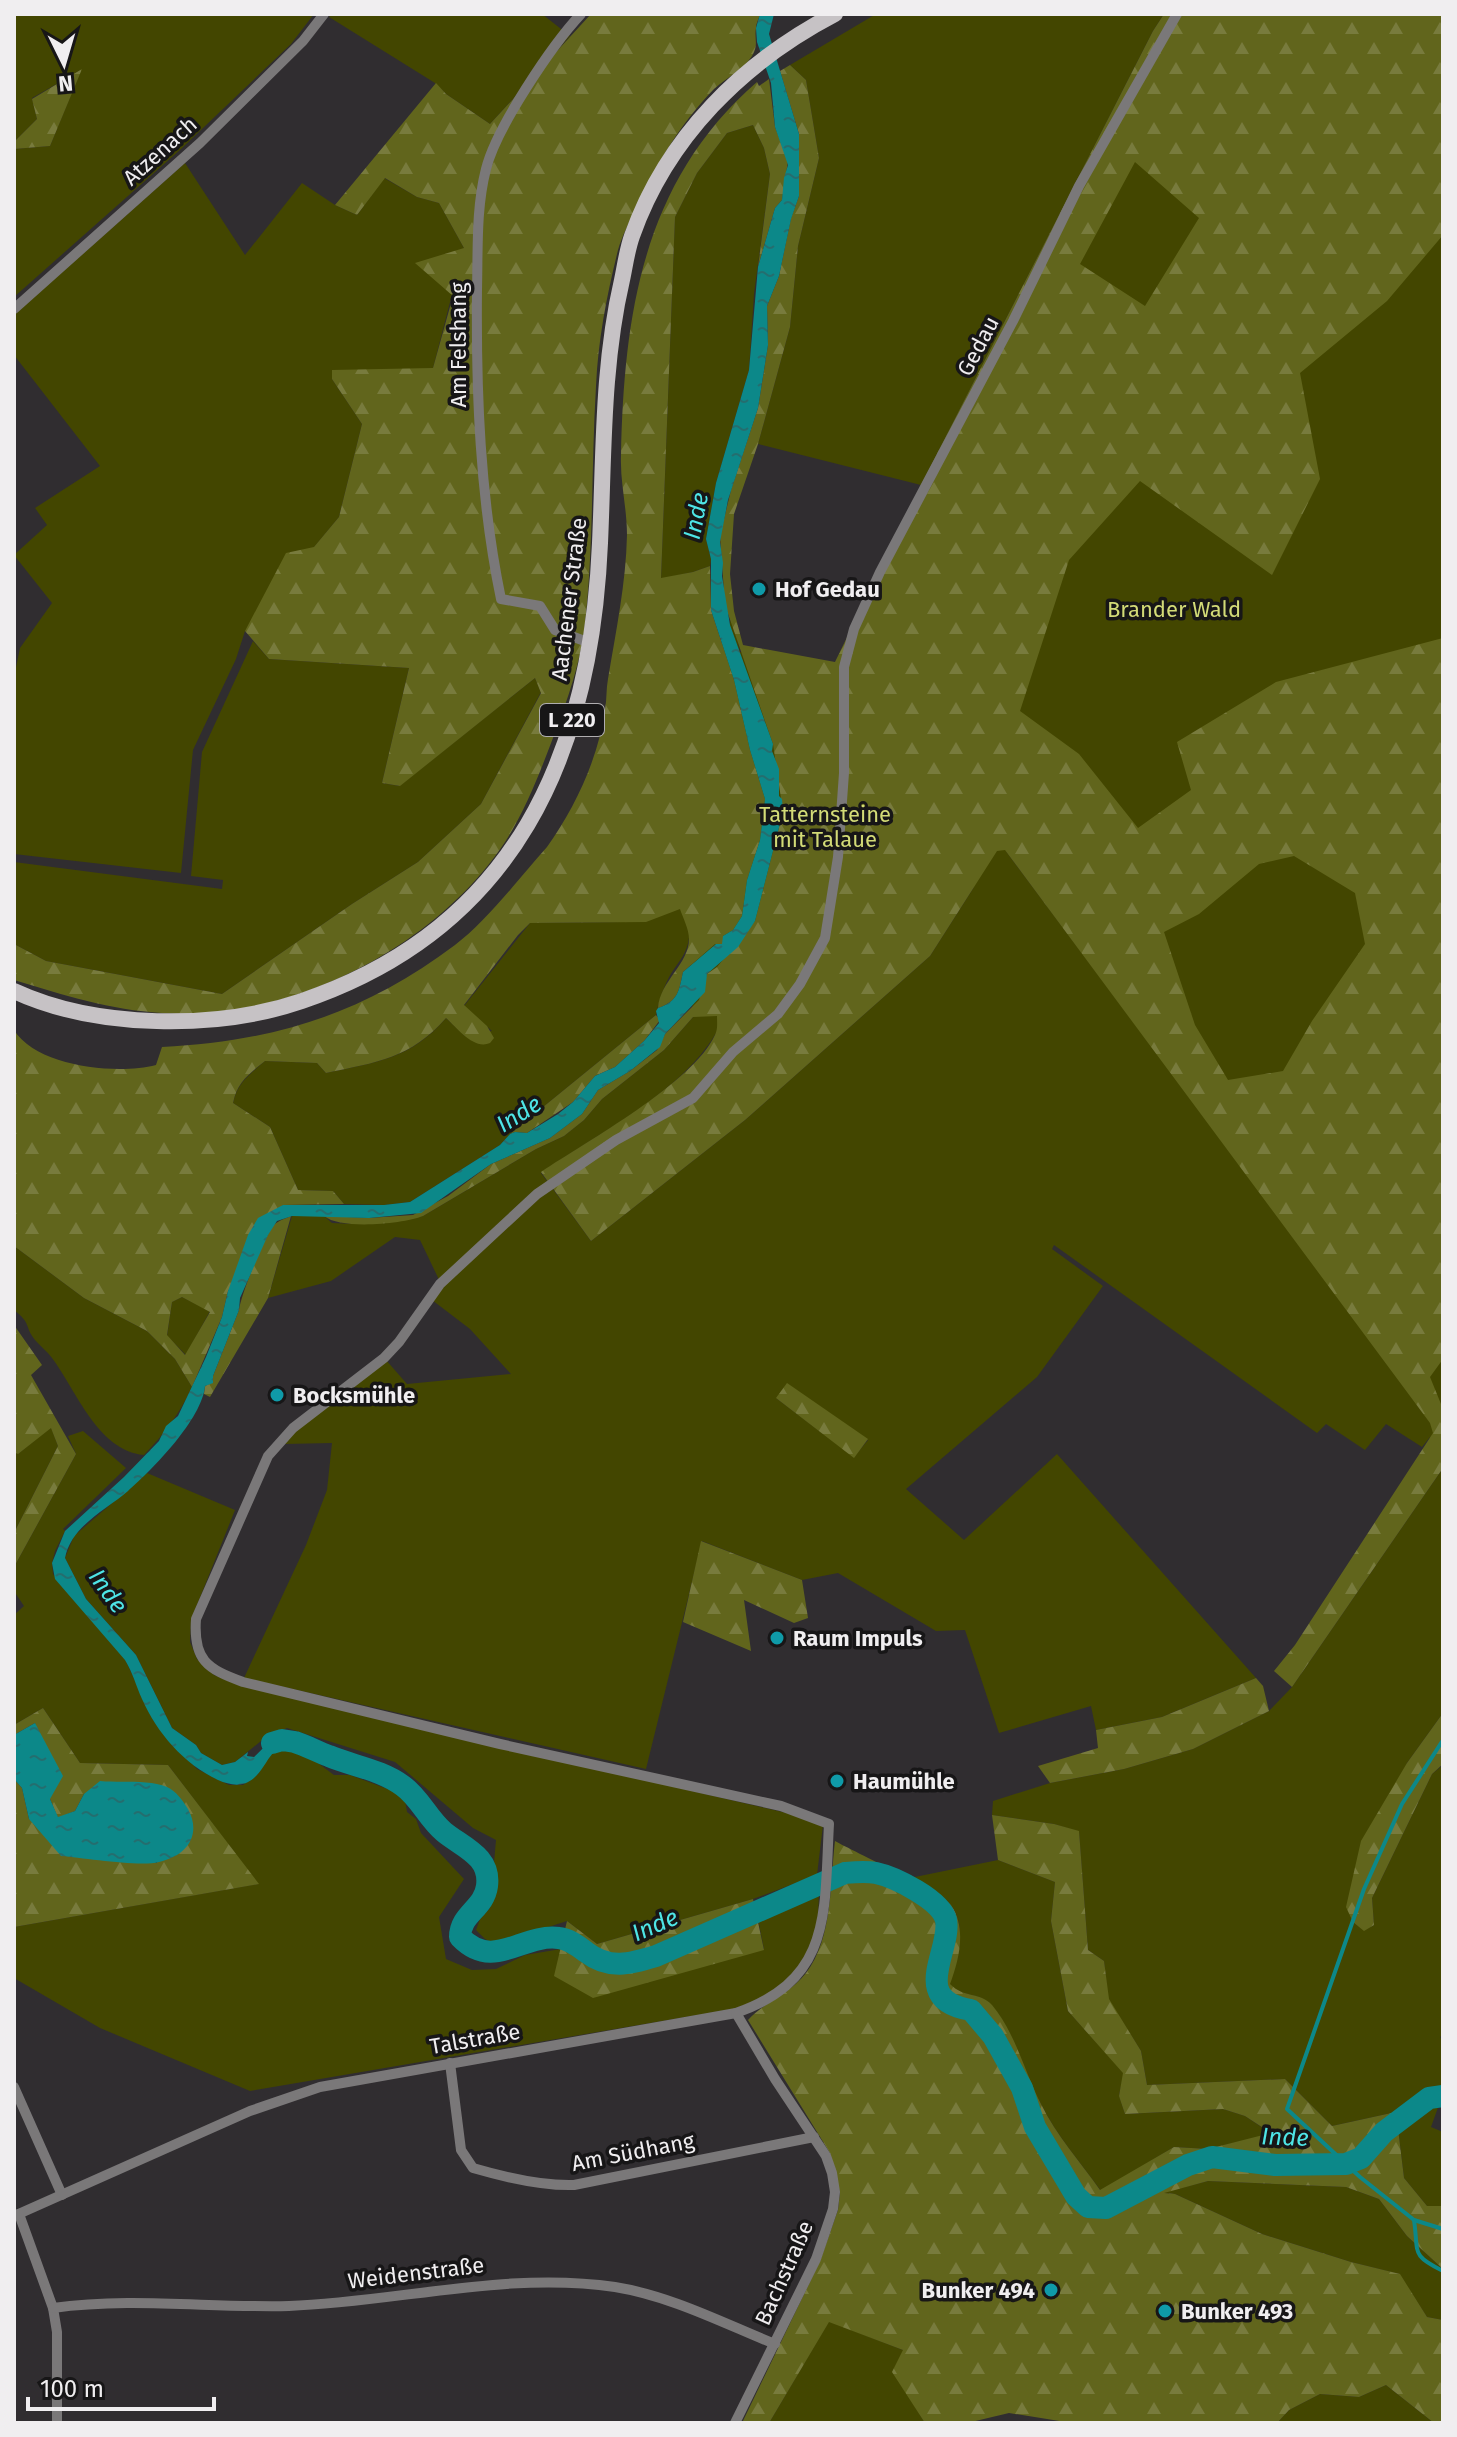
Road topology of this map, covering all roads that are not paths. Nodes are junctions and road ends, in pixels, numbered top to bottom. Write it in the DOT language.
graph roads {
  1 [pos="324,14"];
  2 [pos="581,14"];
  3 [pos="835,14"];
  4 [pos="1177,14"];
  5 [pos="14,309"];
  6 [pos="590,643"];
  7 [pos="14,991"];
  8 [pos="829,1824"];
  9 [pos="736,2013"];
  10 [pos="450,2063"];
  11 [pos="14,2087"];
  12 [pos="814,2137"];
  13 [pos="62,2195"];
  14 [pos="17,2215"];
  15 [pos="53,2308"];
  16 [pos="775,2344"];
  17 [pos="57,2423"];
  18 [pos="735,2423"];
  1 -- 5 [label="street, Atzenach"];
  2 -- 6 [label="street, Am Felshang"];
  3 -- 6 [label="main road, Aachener Straße / L 220"];
  4 -- 8 [label="street, Gedau"];
  6 -- 7 [label="main road, Aachener Straße / L 220"];
  8 -- 9 [label="street, Talstraße"];
  9 -- 10 [label="street, Talstraße"];
  9 -- 12 [label="street, Bachstraße"];
  10 -- 12 [label="street, Am Südhang"];
  10 -- 13 [label="street, Talstraße"];
  11 -- 13 [label="street"];
  12 -- 16 [label="street, Bachstraße"];
  13 -- 14 [label="street, Talstraße"];
  14 -- 15 [label="street"];
  15 -- 16 [label="street, Weidenstraße"];
  15 -- 17 [label="street"];
  16 -- 18 [label="street, Bachstraße"];
}
